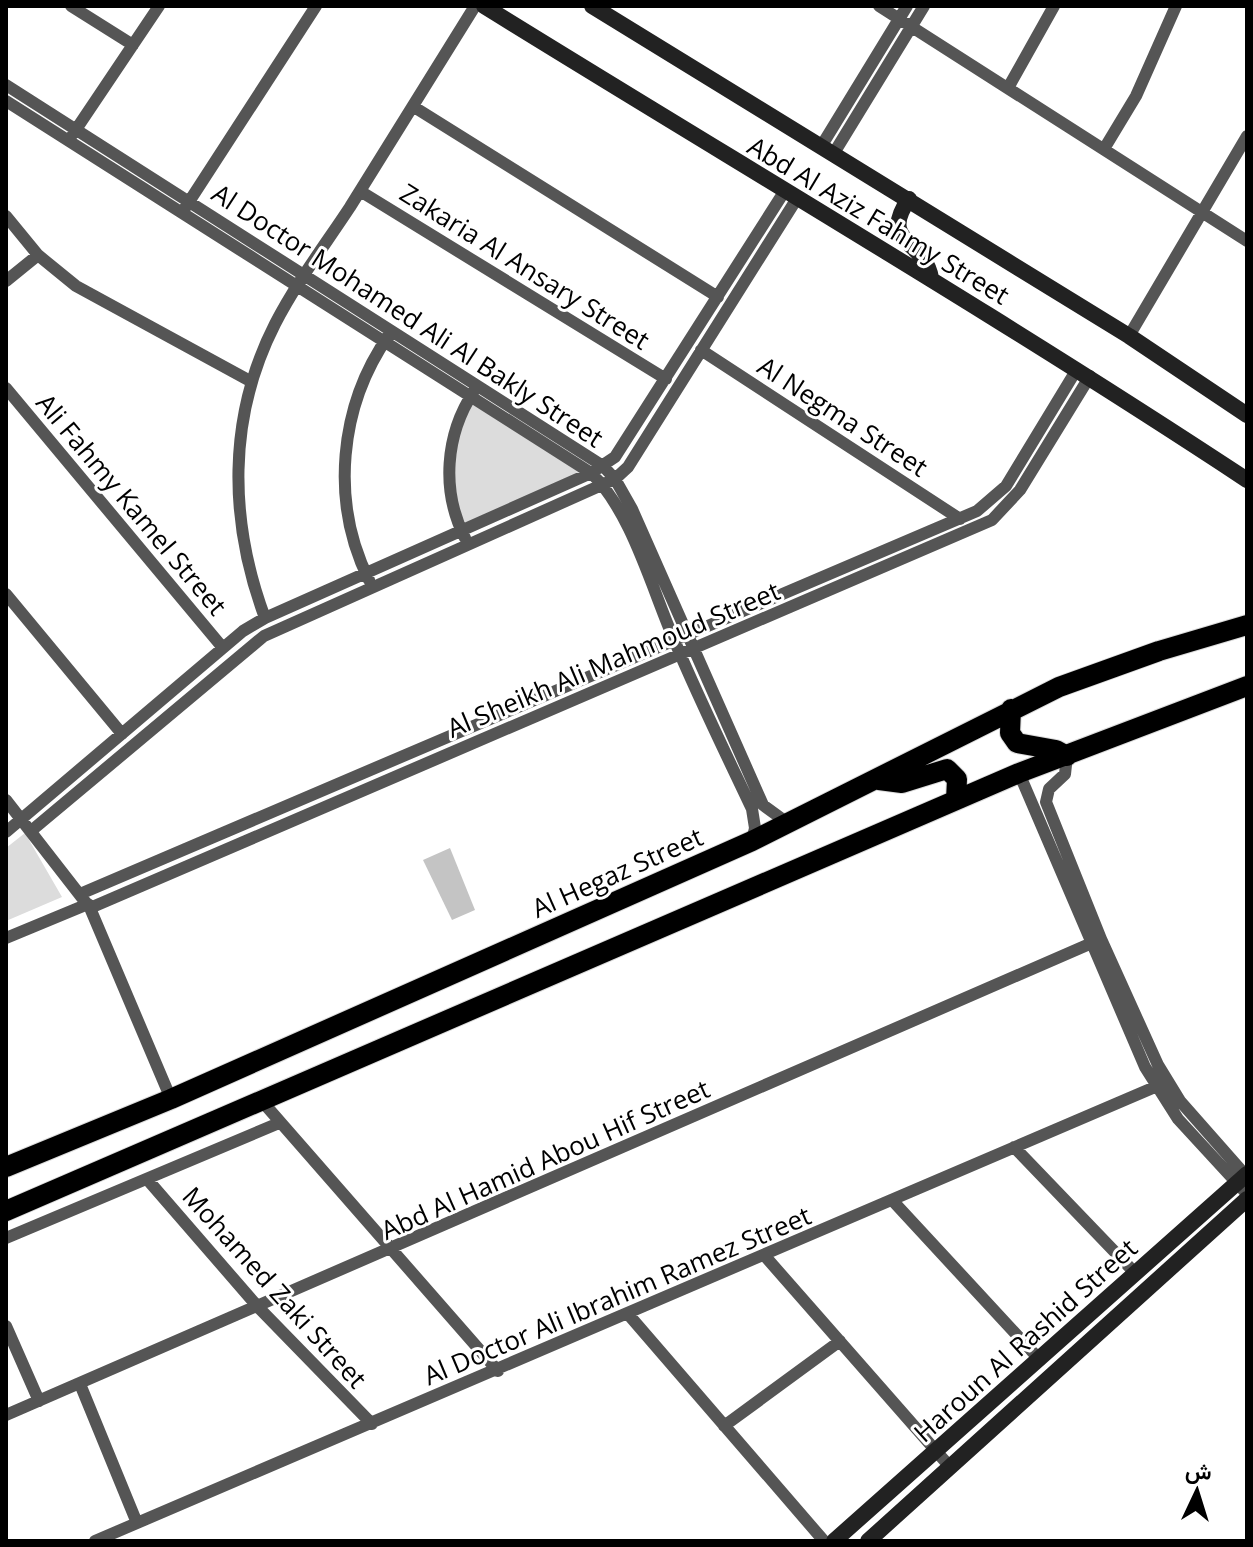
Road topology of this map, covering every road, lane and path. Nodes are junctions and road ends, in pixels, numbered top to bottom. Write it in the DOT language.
graph roads {
  1 [pos="71,6"];
  2 [pos="159,6"];
  3 [pos="316,6"];
  4 [pos="475,6"];
  5 [pos="484,6"];
  6 [pos="592,6"];
  7 [pos="879,6"];
  8 [pos="907,6"];
  9 [pos="924,6"];
  10 [pos="1054,6"];
  11 [pos="1176,6"];
  12 [pos="899,18"];
  13 [pos="912,27"];
  14 [pos="133,45"];
  15 [pos="6,85"];
  16 [pos="1008,88"];
  17 [pos="6,101"];
  18 [pos="414,107"];
  19 [pos="72,135"];
  20 [pos="1247,136"];
  21 [pos="828,149"];
  22 [pos="1104,149"];
  23 [pos="360,191"];
  24 [pos="790,196"];
  25 [pos="909,199"];
  26 [pos="186,207"];
  27 [pos="1203,213"];
  28 [pos="6,216"];
  29 [pos="1247,241"];
  30 [pos="38,255"];
  31 [pos="306,275"];
  32 [pos="931,278"];
  33 [pos="6,281"];
  34 [pos="298,286"];
  35 [pos="718,297"];
  36 [pos="392,330"];
  37 [pos="1129,336"];
  38 [pos="384,341"];
  39 [pos="701,350"];
  40 [pos="1083,372"];
  41 [pos="666,379"];
  42 [pos="252,382"];
  43 [pos="478,385"];
  44 [pos="6,388"];
  45 [pos="470,397"];
  46 [pos="1247,415"];
  47 [pos="603,466"];
  48 [pos="591,473"];
  49 [pos="1247,480"];
  50 [pos="609,482"];
  51 [pos="960,519"];
  52 [pos="461,531"];
  53 [pos="468,544"];
  54 [pos="365,573"];
  55 [pos="372,586"];
  56 [pos="6,594"];
  57 [pos="265,618"];
  58 [pos="1247,625"];
  59 [pos="687,635"];
  60 [pos="674,641"];
  61 [pos="223,648"];
  62 [pos="693,648"];
  63 [pos="680,654"];
  64 [pos="1247,686"];
  65 [pos="1011,709"];
  66 [pos="122,734"];
  67 [pos="1067,756"];
  68 [pos="1019,773"];
  69 [pos="879,780"];
  70 [pos="6,800"];
  71 [pos="956,800"];
  72 [pos="22,819"];
  73 [pos="789,824"];
  74 [pos="31,831"];
  75 [pos="6,832"];
  76 [pos="752,841"];
  77 [pos="86,902"];
  78 [pos="6,938"];
  79 [pos="1095,941"];
  80 [pos="1155,1087"];
  81 [pos="171,1099"];
  82 [pos="261,1100"];
  83 [pos="279,1123"];
  84 [pos="1014,1147"];
  85 [pos="6,1167"];
  86 [pos="147,1179"];
  87 [pos="1245,1184"];
  88 [pos="892,1200"];
  89 [pos="7,1208"];
  90 [pos="6,1238"];
  91 [pos="392,1250"];
  92 [pos="764,1255"];
  93 [pos="1136,1274"];
  94 [pos="258,1307"];
  95 [pos="628,1314"];
  96 [pos="6,1326"];
  97 [pos="840,1341"];
  98 [pos="1040,1360"];
  99 [pos="498,1371"];
  100 [pos="80,1384"];
  101 [pos="39,1401"];
  102 [pos="6,1415"];
  103 [pos="372,1424"];
  104 [pos="724,1426"];
  105 [pos="937,1452"];
  106 [pos="951,1468"];
  107 [pos="137,1523"];
  108 [pos="95,1541"];
  109 [pos="824,1541"];
  110 [pos="834,1541"];
  111 [pos="868,1541"];
  1 -- 14 [label="street"];
  2 -- 14 [label="street"];
  3 -- 26 [label="street"];
  4 -- 18 [label="street"];
  5 -- 24 [label="main road, Abd Al Aziz Fahmy Street"];
  6 -- 21 [label="main road, Abd Al Aziz Fahmy Street"];
  7 -- 12 [label="street"];
  8 -- 12 [label="street"];
  9 -- 13 [label="street"];
  10 -- 16 [label="street"];
  11 -- 22 [label="street"];
  12 -- 13 [label="street"];
  12 -- 21 [label="street"];
  13 -- 16 [label="street"];
  13 -- 21 [label="street"];
  14 -- 19 [label="street"];
  15 -- 19 [label="street, Al Doctor Mohamed Ali Al Bakly Street"];
  16 -- 22 [label="street"];
  17 -- 19 [label="street, Al Doctor Mohamed Ali Al Bakly Street"];
  18 -- 23 [label="street"];
  18 -- 35 [label="street"];
  19 -- 26 [label="street, Al Doctor Mohamed Ali Al Bakly Street"];
  20 -- 27 [label="street"];
  21 -- 25 [label="main road, Abd Al Aziz Fahmy Street"];
  22 -- 27 [label="street"];
  23 -- 31 [label="street"];
  23 -- 41 [label="street, Zakaria Al Ansary Street"];
  24 -- 32 [label="main road, Abd Al Aziz Fahmy Street"];
  24 -- 35 [label="street"];
  24 -- 39 [label="street"];
  25 -- 32 [label="main road"];
  25 -- 37 [label="main road, Abd Al Aziz Fahmy Street"];
  26 -- 31 [label="street, Al Doctor Mohamed Ali Al Bakly Street"];
  26 -- 34 [label="street, Al Doctor Mohamed Ali Al Bakly Street"];
  27 -- 29 [label="street"];
  27 -- 37 [label="street"];
  28 -- 30 [label="street"];
  30 -- 33 [label="street"];
  30 -- 42 [label="street"];
  31 -- 34 [label="street"];
  31 -- 36 [label="street, Al Doctor Mohamed Ali Al Bakly Street"];
  32 -- 40 [label="main road, Abd Al Aziz Fahmy Street"];
  34 -- 38 [label="street, Al Doctor Mohamed Ali Al Bakly Street"];
  34 -- 42 [label="street"];
  35 -- 41 [label="street"];
  36 -- 38 [label="street"];
  36 -- 43 [label="street, Al Doctor Mohamed Ali Al Bakly Street"];
  37 -- 46 [label="main road, Abd Al Aziz Fahmy Street"];
  38 -- 45 [label="street, Al Doctor Mohamed Ali Al Bakly Street"];
  38 -- 54 [label="street"];
  39 -- 50 [label="street"];
  39 -- 51 [label="street, Al Negma Street"];
  40 -- 49 [label="main road, Abd Al Aziz Fahmy Street"];
  40 -- 51 [label="street, Al Sheikh Ali Mahmoud Street"];
  40 -- 62 [label="street, Al Sheikh Ali Mahmoud Street"];
  41 -- 47 [label="street"];
  42 -- 57 [label="street"];
  43 -- 45 [label="street"];
  43 -- 47 [label="street, Al Doctor Mohamed Ali Al Bakly Street"];
  44 -- 61 [label="street, Ali Fahmy Kamel Street"];
  45 -- 48 [label="street, Al Doctor Mohamed Ali Al Bakly Street"];
  45 -- 52 [label="street"];
  47 -- 48 [label="street"];
  47 -- 50 [label="street, Al Doctor Mohamed Ali Al Bakly Street"];
  48 -- 50 [label="street, Al Doctor Mohamed Ali Al Bakly Street"];
  48 -- 52 [label="street"];
  50 -- 53 [label="street"];
  50 -- 59 [label="street, Al Doctor Mohamed Ali Al Bakly Street"];
  50 -- 60 [label="street, Al Doctor Mohamed Ali Al Bakly Street"];
  51 -- 59 [label="street, Al Sheikh Ali Mahmoud Street"];
  52 -- 53 [label="street"];
  52 -- 54 [label="street"];
  53 -- 55 [label="street"];
  54 -- 55 [label="street"];
  54 -- 57 [label="street"];
  55 -- 74 [label="street"];
  56 -- 66 [label="street"];
  57 -- 61 [label="street"];
  58 -- 65 [label="main road, Al Hegaz Street"];
  59 -- 60 [label="street, Al Sheikh Ali Mahmoud Street"];
  59 -- 62 [label="street, Al Doctor Mohamed Ali Al Bakly Street"];
  60 -- 63 [label="street, Al Doctor Mohamed Ali Al Bakly Street"];
  60 -- 77 [label="street, Al Sheikh Ali Mahmoud Street"];
  61 -- 66 [label="street"];
  62 -- 63 [label="street, Al Sheikh Ali Mahmoud Street"];
  62 -- 73 [label="street, Al Doctor Mohamed Ali Al Bakly Street"];
  63 -- 76 [label="street, Al Doctor Mohamed Ali Al Bakly Street"];
  63 -- 77 [label="street, Al Sheikh Ali Mahmoud Street"];
  64 -- 67 [label="main road"];
  65 -- 67 [label="main road"];
  65 -- 69 [label="main road, Al Hegaz Street"];
  66 -- 72 [label="street"];
  67 -- 68 [label="main road"];
  67 -- 79 [label="street"];
  68 -- 71 [label="main road"];
  68 -- 79 [label="street"];
  69 -- 71 [label="main road"];
  69 -- 73 [label="main road, Al Hegaz Street"];
  70 -- 72 [label="street"];
  71 -- 82 [label="main road"];
  72 -- 74 [label="street"];
  72 -- 75 [label="street"];
  73 -- 76 [label="main road, Al Hegaz Street"];
  74 -- 77 [label="street"];
  76 -- 81 [label="main road, Al Hegaz Street"];
  77 -- 78 [label="street"];
  77 -- 81 [label="street"];
  79 -- 80 [label="street"];
  79 -- 87 [label="street"];
  79 -- 91 [label="street, Abd Al Hamid Abou Hif Street"];
  80 -- 84 [label="street, Al Doctor Ali Ibrahim Ramez Street"];
  80 -- 87 [label="street"];
  81 -- 85 [label="main road, Al Hegaz Street"];
  82 -- 83 [label="street"];
  82 -- 89 [label="main road"];
  83 -- 86 [label="street"];
  83 -- 91 [label="street"];
  84 -- 88 [label="street, Al Doctor Ali Ibrahim Ramez Street"];
  84 -- 93 [label="street"];
  86 -- 90 [label="street"];
  86 -- 94 [label="street, Mohamed Zaki Street"];
  87 -- 93 [label="main road, Haroun Al Rashid Street"];
  87 -- 106 [label="main road, Haroun Al Rashid Street"];
  88 -- 92 [label="street, Al Doctor Ali Ibrahim Ramez Street"];
  88 -- 98 [label="street"];
  91 -- 94 [label="street, Abd Al Hamid Abou Hif Street"];
  91 -- 99 [label="street"];
  92 -- 95 [label="street, Al Doctor Ali Ibrahim Ramez Street"];
  92 -- 97 [label="street"];
  93 -- 98 [label="main road, Haroun Al Rashid Street"];
  94 -- 100 [label="street, Abd Al Hamid Abou Hif Street"];
  94 -- 103 [label="street, Mohamed Zaki Street"];
  95 -- 99 [label="street, Al Doctor Ali Ibrahim Ramez Street"];
  95 -- 104 [label="street"];
  96 -- 101 [label="street"];
  97 -- 104 [label="street"];
  97 -- 105 [label="street"];
  98 -- 105 [label="main road, Haroun Al Rashid Street"];
  99 -- 103 [label="street, Al Doctor Ali Ibrahim Ramez Street"];
  100 -- 101 [label="street, Abd Al Hamid Abou Hif Street"];
  100 -- 107 [label="street"];
  101 -- 102 [label="street, Abd Al Hamid Abou Hif Street"];
  103 -- 107 [label="street, Al Doctor Ali Ibrahim Ramez Street"];
  104 -- 109 [label="street"];
  105 -- 106 [label="street"];
  105 -- 110 [label="main road, Haroun Al Rashid Street"];
  106 -- 111 [label="main road, Haroun Al Rashid Street"];
  107 -- 108 [label="street, Al Doctor Ali Ibrahim Ramez Street"];
}
